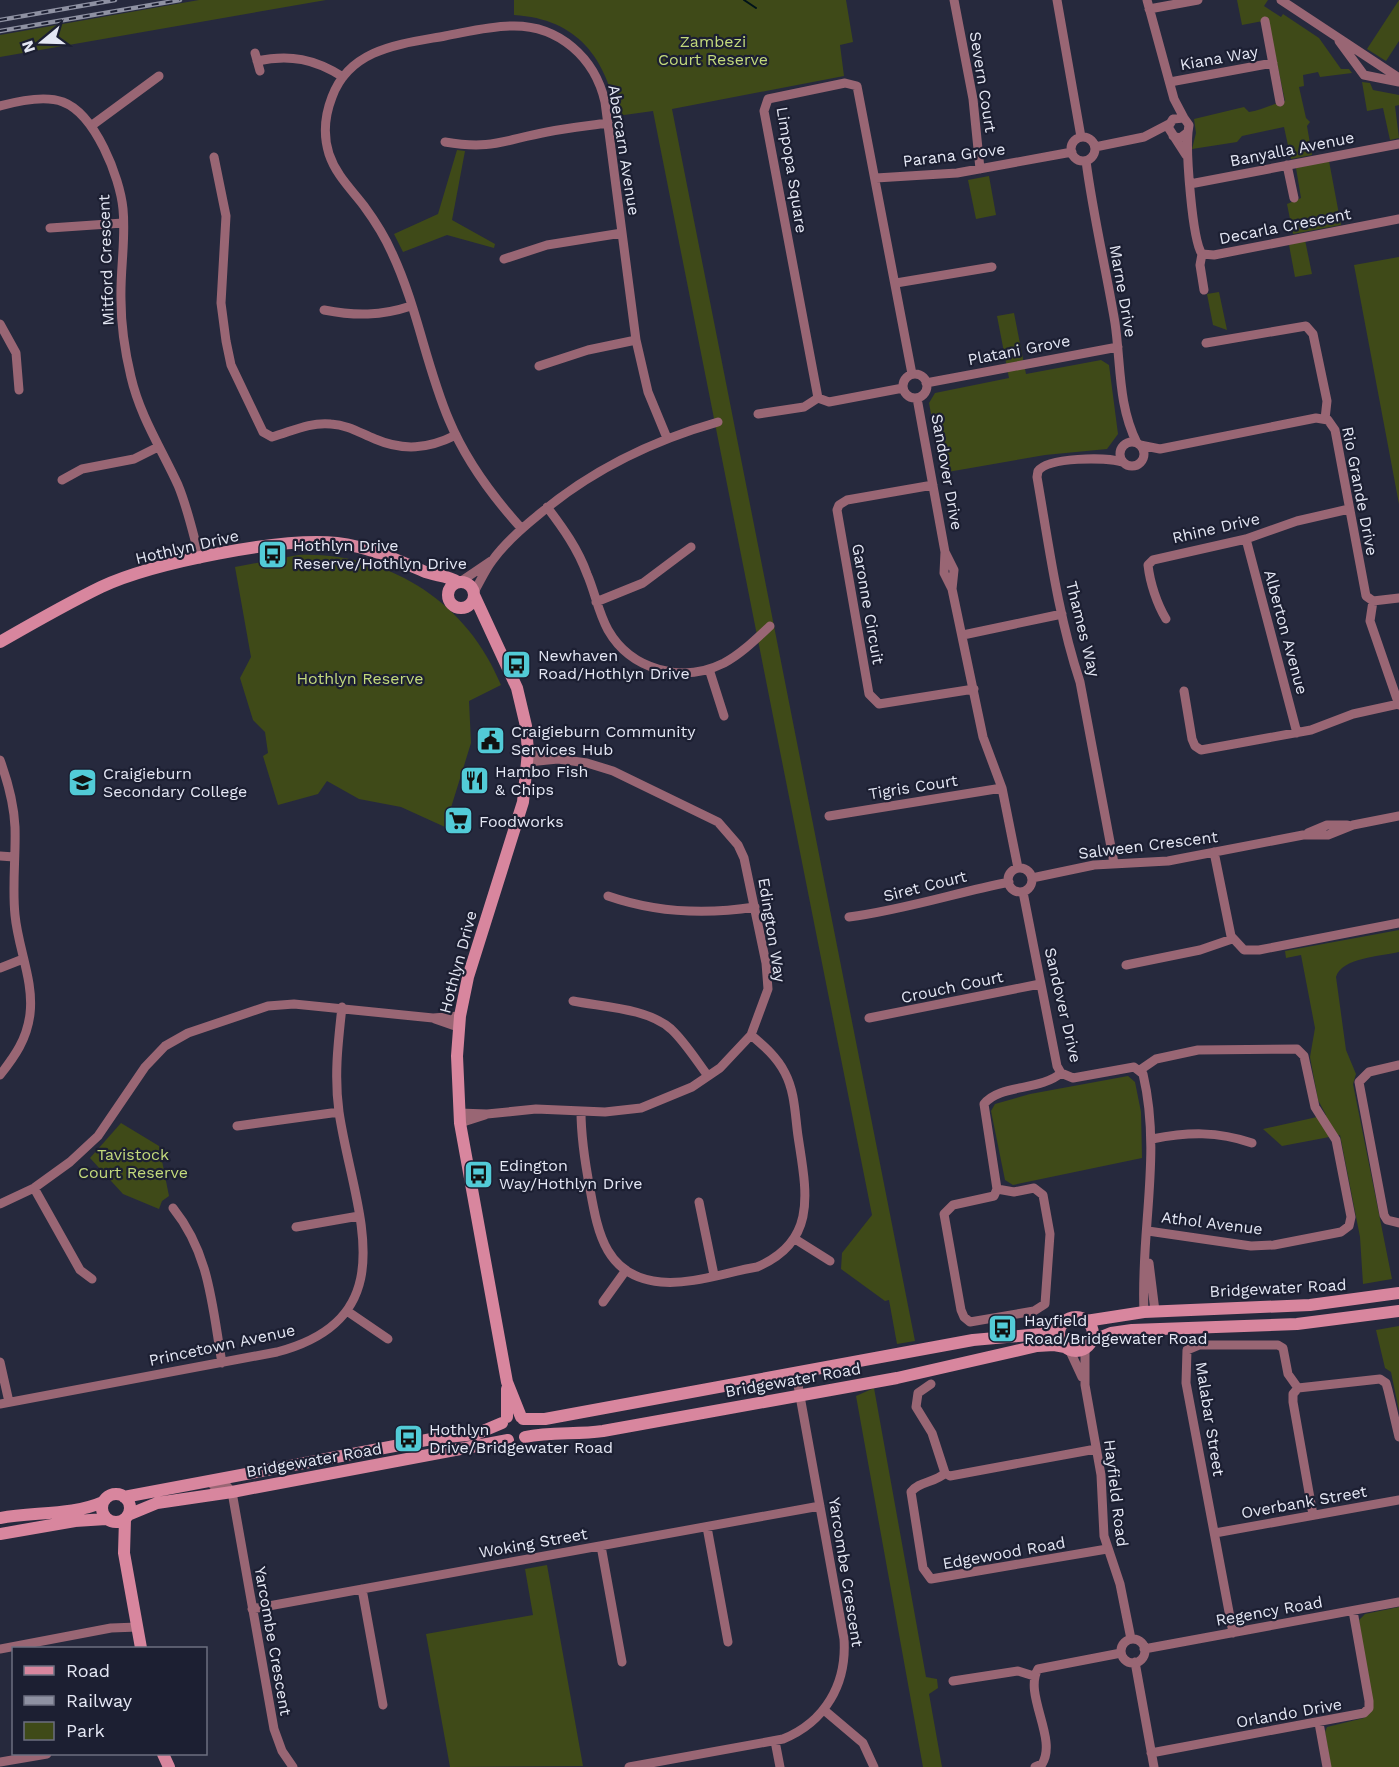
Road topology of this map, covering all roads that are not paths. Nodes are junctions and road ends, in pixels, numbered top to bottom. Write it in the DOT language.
graph roads {
  1 [pos="954,0"];
  2 [pos="1057,0"];
  3 [pos="1198,0"];
  4 [pos="1281,0"];
  5 [pos="1148,4"];
  6 [pos="1265,21"];
  7 [pos="1336,36"];
  8 [pos="1361,53"];
  9 [pos="1273,63"];
  10 [pos="1355,64"];
  11 [pos="260,71"];
  12 [pos="159,76"];
  13 [pos="343,77"];
  14 [pos="1399,78"];
  15 [pos="1170,82"];
  16 [pos="1399,82"];
  17 [pos="1174,99"];
  18 [pos="1280,102"];
  19 [pos="0,106"];
  20 [pos="1184,118"];
  21 [pos="1170,122"];
  22 [pos="608,123"];
  23 [pos="91,126"];
  24 [pos="1188,132"];
  25 [pos="1172,136"];
  26 [pos="1082,137"];
  27 [pos="1144,137"];
  28 [pos="445,142"];
  29 [pos="1399,144"];
  30 [pos="1095,147"];
  31 [pos="1072,152"];
  32 [pos="214,156"];
  33 [pos="1187,157"];
  34 [pos="1086,161"];
  35 [pos="1287,165"];
  36 [pos="980,169"];
  37 [pos="876,178"];
  38 [pos="1190,184"];
  39 [pos="1296,193"];
  40 [pos="1399,219"];
  41 [pos="123,223"];
  42 [pos="50,228"];
  43 [pos="622,232"];
  44 [pos="1202,254"];
  45 [pos="504,259"];
  46 [pos="992,267"];
  47 [pos="896,283"];
  48 [pos="1204,290"];
  49 [pos="411,306"];
  50 [pos="324,310"];
  51 [pos="0,324"];
  52 [pos="636,340"];
  53 [pos="1206,343"];
  54 [pos="1118,347"];
  55 [pos="539,366"];
  56 [pos="912,374"];
  57 [pos="926,383"];
  58 [pos="903,388"];
  59 [pos="19,390"];
  60 [pos="818,398"];
  61 [pos="917,398"];
  62 [pos="758,414"];
  63 [pos="1325,419"];
  64 [pos="718,423"];
  65 [pos="1128,426"];
  66 [pos="456,435"];
  67 [pos="667,438"];
  68 [pos="1139,444"];
  69 [pos="158,447"];
  70 [pos="1122,448"];
  71 [pos="1160,449"];
  72 [pos="1106,458"];
  73 [pos="1142,460"];
  74 [pos="1122,462"];
  75 [pos="62,480"];
  76 [pos="933,485"];
  77 [pos="547,507"];
  78 [pos="1349,509"];
  79 [pos="522,529"];
  80 [pos="1246,539"];
  81 [pos="691,547"];
  82 [pos="200,559"];
  83 [pos="491,561"];
  84 [pos="427,573"];
  85 [pos="459,582"];
  86 [pos="447,594"];
  87 [pos="474,594"];
  88 [pos="1399,598"];
  89 [pos="1373,601"];
  90 [pos="596,602"];
  91 [pos="465,607"];
  92 [pos="1062,614"];
  93 [pos="1166,620"];
  94 [pos="770,626"];
  95 [pos="490,631"];
  96 [pos="963,635"];
  97 [pos="0,642"];
  98 [pos="709,669"];
  99 [pos="974,689"];
  100 [pos="1184,691"];
  101 [pos="1399,704"];
  102 [pos="724,716"];
  103 [pos="1297,733"];
  104 [pos="528,757"];
  105 [pos="0,760"];
  106 [pos="1002,788"];
  107 [pos="829,816"];
  108 [pos="1399,816"];
  109 [pos="1214,852"];
  110 [pos="0,856"];
  111 [pos="14,857"];
  112 [pos="1114,863"];
  113 [pos="1018,868"];
  114 [pos="1032,878"];
  115 [pos="1009,882"];
  116 [pos="1023,892"];
  117 [pos="608,896"];
  118 [pos="755,907"];
  119 [pos="849,917"];
  120 [pos="1399,923"];
  121 [pos="1232,939"];
  122 [pos="23,959"];
  123 [pos="1126,965"];
  124 [pos="0,968"];
  125 [pos="1040,984"];
  126 [pos="573,1001"];
  127 [pos="342,1007"];
  128 [pos="869,1018"];
  129 [pos="459,1022"];
  130 [pos="751,1035"];
  131 [pos="1399,1065"];
  132 [pos="1140,1070"];
  133 [pos="1061,1073"];
  134 [pos="0,1075"];
  135 [pos="708,1076"];
  136 [pos="581,1111"];
  137 [pos="339,1112"];
  138 [pos="460,1118"];
  139 [pos="237,1126"];
  140 [pos="1152,1139"];
  141 [pos="1252,1143"];
  142 [pos="34,1188"];
  143 [pos="998,1189"];
  144 [pos="699,1202"];
  145 [pos="0,1204"];
  146 [pos="173,1208"];
  147 [pos="359,1216"];
  148 [pos="1399,1223"];
  149 [pos="296,1227"];
  150 [pos="1148,1231"];
  151 [pos="795,1239"];
  152 [pos="830,1261"];
  153 [pos="626,1270"];
  154 [pos="714,1275"];
  155 [pos="92,1279"];
  156 [pos="1393,1294"];
  157 [pos="603,1302"];
  158 [pos="347,1311"];
  159 [pos="1150,1311"];
  160 [pos="1395,1312"];
  161 [pos="1086,1321"];
  162 [pos="1060,1327"];
  163 [pos="1151,1328"];
  164 [pos="387,1339"];
  165 [pos="1088,1345"];
  166 [pos="1067,1348"];
  167 [pos="0,1362"];
  168 [pos="222,1363"];
  169 [pos="796,1374"];
  170 [pos="507,1382"];
  171 [pos="931,1384"];
  172 [pos="1085,1384"];
  173 [pos="1298,1388"];
  174 [pos="800,1395"];
  175 [pos="5,1403"];
  176 [pos="522,1418"];
  177 [pos="505,1420"];
  178 [pos="525,1437"];
  179 [pos="1399,1437"];
  180 [pos="508,1440"];
  181 [pos="1096,1449"];
  182 [pos="945,1473"];
  183 [pos="183,1485"];
  184 [pos="226,1493"];
  185 [pos="124,1497"];
  186 [pos="1399,1500"];
  187 [pos="103,1502"];
  188 [pos="820,1506"];
  189 [pos="1313,1515"];
  190 [pos="127,1517"];
  191 [pos="0,1518"];
  192 [pos="108,1520"];
  193 [pos="707,1527"];
  194 [pos="1215,1533"];
  195 [pos="0,1534"];
  196 [pos="601,1546"];
  197 [pos="1107,1549"];
  198 [pos="124,1553"];
  199 [pos="362,1589"];
  200 [pos="1399,1602"];
  201 [pos="252,1609"];
  202 [pos="1353,1611"];
  203 [pos="137,1624"];
  204 [pos="1233,1633"];
  205 [pos="1131,1639"];
  206 [pos="728,1642"];
  207 [pos="141,1647"];
  208 [pos="0,1649"];
  209 [pos="1144,1649"];
  210 [pos="1121,1653"];
  211 [pos="622,1662"];
  212 [pos="1134,1662"];
  213 [pos="1034,1676"];
  214 [pos="953,1681"];
  215 [pos="383,1705"];
  216 [pos="824,1710"];
  217 [pos="1319,1723"];
  218 [pos="775,1741"];
  219 [pos="1151,1752"];
  220 [pos="41,1755"];
  221 [pos="0,1762"];
  222 [pos="685,1762"];
  223 [pos="1041,1766"];
  224 [pos="293,1767"];
  225 [pos="629,1767"];
  226 [pos="780,1767"];
  227 [pos="874,1767"];
  228 [pos="1154,1767"];
  229 [pos="1327,1767"];
  1 -- 36 [label="street, Severn Court"];
  2 -- 26 [label="street"];
  3 -- 5 [label="street"];
  4 -- 7 [label="street"];
  5 -- 15 [label="street"];
  6 -- 9 [label="street"];
  7 -- 8 [label="street"];
  7 -- 10 [label="street"];
  8 -- 10 [label="street"];
  8 -- 14 [label="street"];
  9 -- 15 [label="street, Kiana Way"];
  9 -- 18 [label="street"];
  10 -- 16 [label="street"];
  11 -- 13 [label="street"];
  12 -- 23 [label="street"];
  13 -- 22 [label="street, Abercarn Avenue"];
  13 -- 49 [label="street, Abercarn Avenue"];
  15 -- 17 [label="street"];
  17 -- 20 [label="street"];
  17 -- 21 [label="street"];
  19 -- 23 [label="street, Mitford Crescent"];
  20 -- 21 [label="street"];
  20 -- 24 [label="street"];
  21 -- 25 [label="street"];
  21 -- 27 [label="street"];
  22 -- 28 [label="street"];
  22 -- 43 [label="street, Abercarn Avenue"];
  23 -- 41 [label="street, Mitford Crescent"];
  24 -- 25 [label="street"];
  24 -- 33 [label="street, Decarla Crescent"];
  25 -- 27 [label="street"];
  25 -- 33 [label="street, Decarla Crescent"];
  26 -- 30 [label="street"];
  26 -- 31 [label="street"];
  27 -- 30 [label="street"];
  29 -- 35 [label="street, Banyalla Avenue"];
  30 -- 34 [label="street"];
  31 -- 34 [label="street"];
  31 -- 36 [label="street, Parana Grove"];
  32 -- 66 [label="street"];
  33 -- 38 [label="street, Decarla Crescent"];
  34 -- 54 [label="street, Marne Drive"];
  35 -- 38 [label="street, Banyalla Avenue"];
  35 -- 39 [label="street"];
  36 -- 37 [label="street, Parana Grove"];
  37 -- 47 [label="street, Limpopa Square"];
  37 -- 60 [label="street, Limpopa Square"];
  38 -- 44 [label="street, Decarla Crescent"];
  40 -- 44 [label="street, Decarla Crescent"];
  41 -- 42 [label="street"];
  41 -- 69 [label="street, Mitford Crescent"];
  43 -- 45 [label="street"];
  43 -- 52 [label="street, Abercarn Avenue"];
  44 -- 48 [label="street"];
  46 -- 47 [label="street"];
  47 -- 56 [label="street, Limpopa Square"];
  49 -- 50 [label="street"];
  49 -- 66 [label="street, Abercarn Avenue"];
  51 -- 59 [label="street"];
  52 -- 55 [label="street"];
  52 -- 67 [label="street, Abercarn Avenue"];
  53 -- 63 [label="street"];
  54 -- 57 [label="street, Platani Grove"];
  54 -- 65 [label="street, Marne Drive"];
  56 -- 57 [label="street"];
  56 -- 58 [label="street"];
  57 -- 61 [label="street"];
  58 -- 60 [label="street"];
  58 -- 61 [label="street"];
  60 -- 62 [label="street"];
  61 -- 76 [label="street, Sandover Drive"];
  63 -- 71 [label="street, Rio Grande Drive"];
  63 -- 78 [label="street, Rio Grande Drive"];
  64 -- 67 [label="street"];
  65 -- 68 [label="street, Marne Drive"];
  65 -- 70 [label="street, Marne Drive"];
  66 -- 79 [label="street, Abercarn Avenue"];
  67 -- 77 [label="street"];
  68 -- 70 [label="street"];
  68 -- 71 [label="street, Rio Grande Drive"];
  68 -- 73 [label="street"];
  69 -- 75 [label="street"];
  69 -- 82 [label="street, Mitford Crescent"];
  70 -- 72 [label="street, Thames Way"];
  70 -- 74 [label="street"];
  71 -- 73 [label="street, Rio Grande Drive"];
  72 -- 74 [label="street, Thames Way"];
  72 -- 92 [label="street, Thames Way"];
  73 -- 74 [label="street"];
  76 -- 96 [label="street, Sandover Drive"];
  76 -- 99 [label="street, Garonne Circuit"];
  77 -- 79 [label="street"];
  77 -- 90 [label="street"];
  78 -- 80 [label="street, Rhine Drive"];
  78 -- 89 [label="street, Rio Grande Drive"];
  79 -- 83 [label="street"];
  80 -- 93 [label="street, Rhine Drive"];
  80 -- 103 [label="street, Alberton Avenue"];
  81 -- 90 [label="street"];
  82 -- 84 [label="street, Hothlyn Drive"];
  82 -- 97 [label="street, Hothlyn Drive"];
  83 -- 85 [label="street"];
  83 -- 87 [label="street"];
  84 -- 85 [label="street, Hothlyn Drive"];
  84 -- 86 [label="street, Hothlyn Drive"];
  85 -- 86 [label="street"];
  85 -- 87 [label="street"];
  86 -- 91 [label="street"];
  87 -- 91 [label="street"];
  87 -- 95 [label="street, Hothlyn Drive"];
  88 -- 89 [label="street"];
  89 -- 101 [label="street"];
  90 -- 98 [label="street"];
  91 -- 95 [label="street, Hothlyn Drive"];
  92 -- 96 [label="street"];
  92 -- 112 [label="street, Thames Way"];
  94 -- 98 [label="street"];
  95 -- 104 [label="street, Hothlyn Drive"];
  96 -- 99 [label="street, Sandover Drive"];
  98 -- 102 [label="street"];
  99 -- 106 [label="street, Sandover Drive"];
  100 -- 103 [label="street"];
  101 -- 103 [label="street"];
  104 -- 118 [label="street, Edington Way"];
  104 -- 129 [label="street, Hothlyn Drive"];
  105 -- 111 [label="street"];
  106 -- 107 [label="street, Tigris Court"];
  106 -- 113 [label="street, Sandover Drive"];
  108 -- 109 [label="street, Salween Crescent"];
  109 -- 112 [label="street, Salween Crescent"];
  109 -- 121 [label="street"];
  110 -- 111 [label="street"];
  111 -- 122 [label="street"];
  112 -- 114 [label="street, Salween Crescent"];
  113 -- 114 [label="street"];
  113 -- 115 [label="street"];
  114 -- 116 [label="street"];
  115 -- 116 [label="street"];
  115 -- 119 [label="street, Siret Court"];
  116 -- 125 [label="street, Sandover Drive"];
  117 -- 118 [label="street"];
  118 -- 130 [label="street, Edington Way"];
  120 -- 121 [label="street"];
  121 -- 123 [label="street"];
  122 -- 124 [label="street"];
  122 -- 134 [label="street"];
  125 -- 128 [label="street, Crouch Court"];
  125 -- 133 [label="street, Sandover Drive"];
  126 -- 135 [label="street"];
  127 -- 129 [label="street"];
  127 -- 137 [label="street, Princetown Avenue"];
  127 -- 142 [label="street"];
  129 -- 138 [label="street, Hothlyn Drive"];
  130 -- 135 [label="street, Edington Way"];
  130 -- 151 [label="street"];
  131 -- 148 [label="street"];
  132 -- 133 [label="street, Sandover Drive"];
  132 -- 140 [label="street"];
  132 -- 150 [label="street, Athol Avenue"];
  133 -- 143 [label="street"];
  135 -- 136 [label="street, Edington Way"];
  136 -- 138 [label="street, Edington Way"];
  136 -- 153 [label="street"];
  137 -- 139 [label="street"];
  137 -- 147 [label="street, Princetown Avenue"];
  138 -- 170 [label="street, Hothlyn Drive"];
  140 -- 141 [label="street"];
  140 -- 150 [label="street"];
  142 -- 145 [label="street"];
  142 -- 155 [label="street"];
  143 -- 143 [label="street"];
  144 -- 154 [label="street"];
  146 -- 168 [label="street"];
  147 -- 149 [label="street"];
  147 -- 158 [label="street, Princetown Avenue"];
  150 -- 159 [label="street"];
  151 -- 152 [label="street"];
  151 -- 154 [label="street"];
  153 -- 154 [label="street"];
  153 -- 157 [label="street"];
  156 -- 159 [label="street, Bridgewater Road"];
  158 -- 164 [label="street"];
  158 -- 168 [label="street, Princetown Avenue"];
  159 -- 161 [label="street, Bridgewater Road"];
  159 -- 163 [label="street"];
  160 -- 163 [label="street, Bridgewater Road"];
  161 -- 162 [label="street"];
  161 -- 165 [label="street"];
  162 -- 166 [label="street"];
  162 -- 169 [label="street, Bridgewater Road"];
  163 -- 165 [label="street, Bridgewater Road"];
  165 -- 166 [label="street"];
  165 -- 172 [label="street, Hayfield Road"];
  166 -- 172 [label="street, Hayfield Road"];
  166 -- 174 [label="street, Bridgewater Road"];
  167 -- 175 [label="street"];
  168 -- 175 [label="street, Princetown Avenue"];
  169 -- 174 [label="street, Yarcombe Crescent"];
  169 -- 176 [label="street, Bridgewater Road"];
  170 -- 176 [label="street, Hothlyn Drive"];
  170 -- 177 [label="street, Hothlyn Drive"];
  171 -- 182 [label="street"];
  172 -- 181 [label="street, Hayfield Road"];
  173 -- 179 [label="street"];
  173 -- 189 [label="street"];
  173 -- 194 [label="street, Malabar Street"];
  174 -- 178 [label="street, Bridgewater Road"];
  174 -- 188 [label="street, Yarcombe Crescent"];
  176 -- 177 [label="street"];
  176 -- 178 [label="street"];
  177 -- 180 [label="street"];
  177 -- 183 [label="street, Bridgewater Road"];
  178 -- 180 [label="street"];
  180 -- 184 [label="street, Bridgewater Road"];
  181 -- 182 [label="street"];
  181 -- 197 [label="street, Hayfield Road"];
  182 -- 197 [label="street, Edgewood Road"];
  183 -- 184 [label="street"];
  183 -- 185 [label="street, Bridgewater Road"];
  184 -- 190 [label="street, Bridgewater Road"];
  184 -- 201 [label="street, Yarcombe Crescent"];
  185 -- 187 [label="street"];
  185 -- 190 [label="street"];
  186 -- 189 [label="street, Overbank Street"];
  187 -- 191 [label="street"];
  187 -- 192 [label="street"];
  188 -- 193 [label="street, Woking Street"];
  188 -- 216 [label="street, Yarcombe Crescent"];
  189 -- 194 [label="street, Overbank Street"];
  190 -- 192 [label="street"];
  190 -- 198 [label="street"];
  192 -- 195 [label="street"];
  192 -- 198 [label="street"];
  193 -- 196 [label="street, Woking Street"];
  193 -- 206 [label="street"];
  194 -- 204 [label="street, Malabar Street"];
  196 -- 199 [label="street, Woking Street"];
  196 -- 211 [label="street"];
  197 -- 205 [label="street, Hayfield Road"];
  198 -- 203 [label="street"];
  199 -- 201 [label="street, Woking Street"];
  199 -- 215 [label="street"];
  200 -- 202 [label="street, Regency Road"];
  201 -- 224 [label="street, Yarcombe Crescent"];
  202 -- 204 [label="street, Regency Road"];
  202 -- 217 [label="street, Orlando Drive"];
  203 -- 207 [label="street"];
  203 -- 208 [label="street"];
  204 -- 209 [label="street, Regency Road"];
  205 -- 209 [label="street"];
  205 -- 210 [label="street"];
  209 -- 212 [label="street"];
  210 -- 212 [label="street"];
  210 -- 213 [label="street"];
  212 -- 219 [label="street"];
  213 -- 214 [label="street"];
  213 -- 223 [label="street"];
  216 -- 218 [label="street, Yarcombe Crescent"];
  216 -- 227 [label="street"];
  217 -- 219 [label="street, Orlando Drive"];
  217 -- 229 [label="street"];
  218 -- 222 [label="street, Yarcombe Crescent"];
  218 -- 226 [label="street"];
  219 -- 228 [label="street"];
  220 -- 221 [label="street"];
  222 -- 225 [label="street, Yarcombe Crescent"];
}
